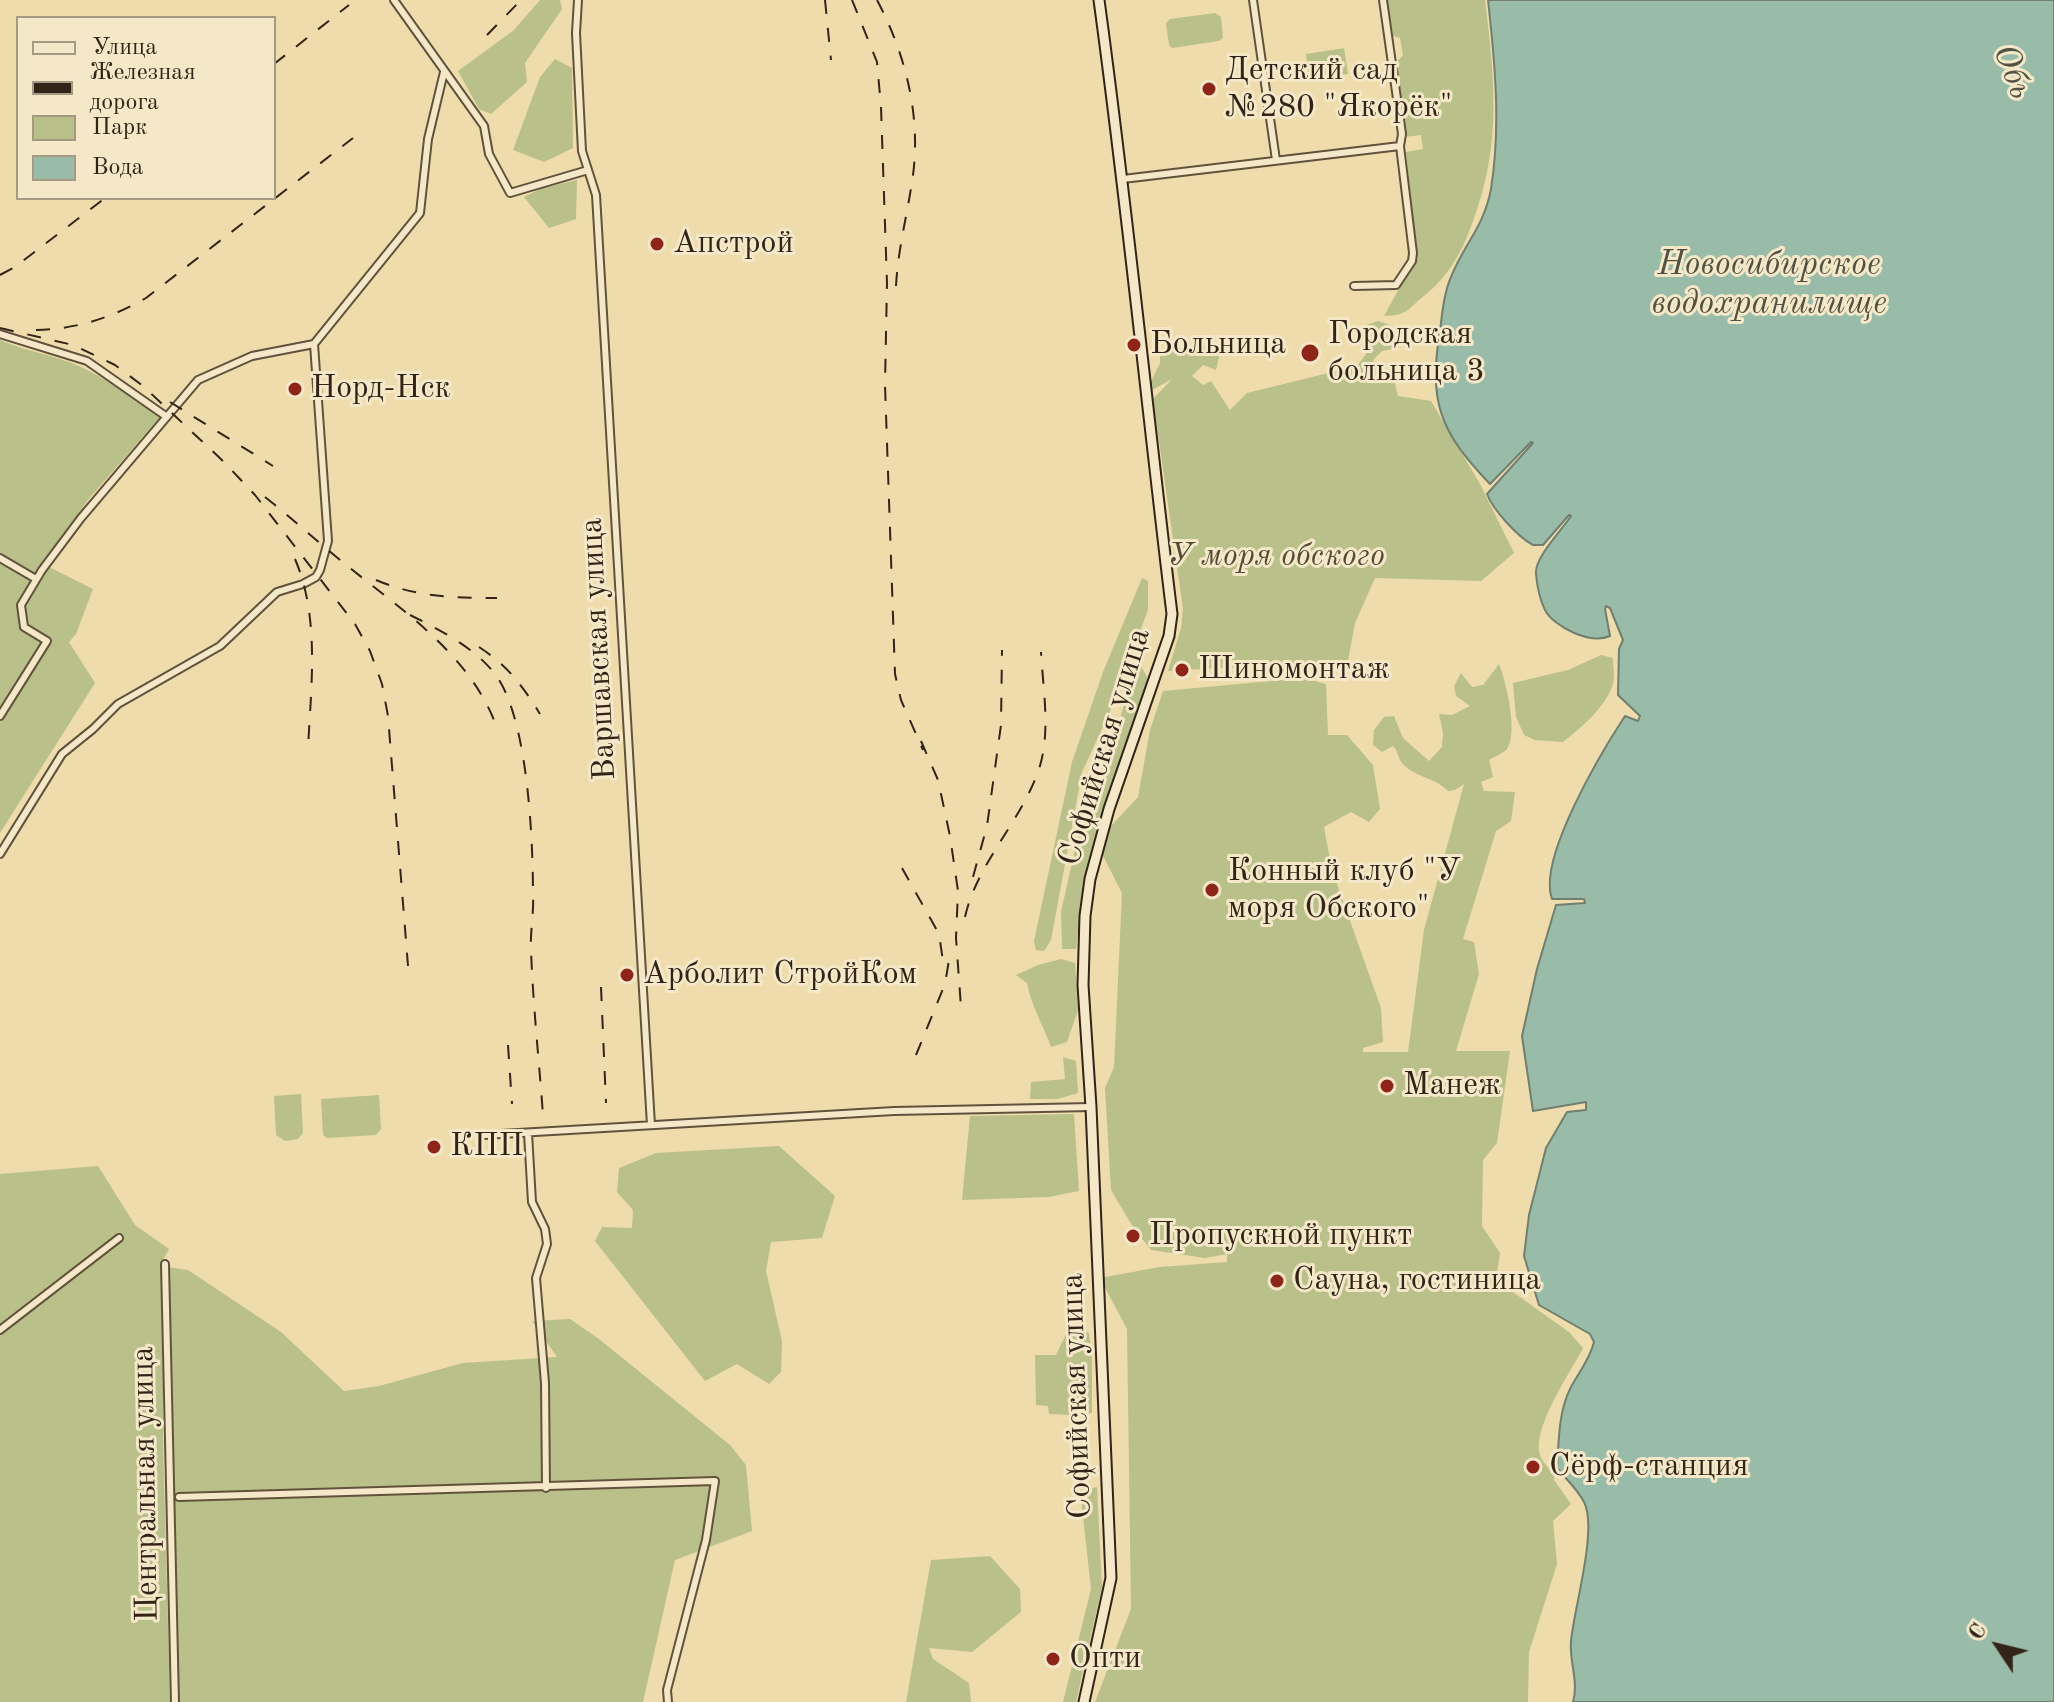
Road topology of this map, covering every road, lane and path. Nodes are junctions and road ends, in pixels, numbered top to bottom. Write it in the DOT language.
graph roads {
  1 [pos="394,0"];
  2 [pos="578,0"];
  3 [pos="1099,0"];
  4 [pos="1253,0"];
  5 [pos="1383,0"];
  6 [pos="444,72"];
  7 [pos="1400,146"];
  8 [pos="1276,160"];
  9 [pos="588,170"];
  10 [pos="1123,179"];
  11 [pos="1354,286"];
  12 [pos="0,334"];
  13 [pos="314,344"];
  14 [pos="167,417"];
  15 [pos="0,558"];
  16 [pos="36,579"];
  17 [pos="0,716"];
  18 [pos="0,854"];
  19 [pos="1091,1107"];
  20 [pos="651,1125"];
  21 [pos="528,1133"];
  22 [pos="484,1135"];
  23 [pos="119,1238"];
  24 [pos="165,1264"];
  25 [pos="0,1317"];
  26 [pos="10,1324"];
  27 [pos="0,1330"];
  28 [pos="546,1488"];
  29 [pos="179,1497"];
  30 [pos="175,1702"];
  31 [pos="668,1702"];
  32 [pos="1084,1702"];
  1 -- 6 [label="street"];
  2 -- 9 [label="street, Варшавская улица"];
  3 -- 10 [label="main road, Софийская улица"];
  4 -- 8 [label="street"];
  5 -- 7 [label="street"];
  6 -- 9 [label="street"];
  6 -- 13 [label="street"];
  7 -- 8 [label="street"];
  7 -- 11 [label="street"];
  8 -- 10 [label="street"];
  9 -- 20 [label="street, Варшавская улица"];
  10 -- 19 [label="main road, Софийская улица"];
  12 -- 14 [label="street"];
  13 -- 14 [label="street"];
  13 -- 18 [label="street"];
  14 -- 16 [label="street"];
  15 -- 16 [label="street"];
  16 -- 17 [label="street"];
  19 -- 20 [label="street"];
  19 -- 32 [label="main road, Софийская улица"];
  20 -- 21 [label="street"];
  21 -- 22 [label="street"];
  21 -- 28 [label="street"];
  23 -- 26 [label="street"];
  24 -- 30 [label="street, Центральная улица"];
  25 -- 26 [label="street"];
  26 -- 27 [label="street"];
  28 -- 29 [label="street"];
  28 -- 31 [label="street"];
}
